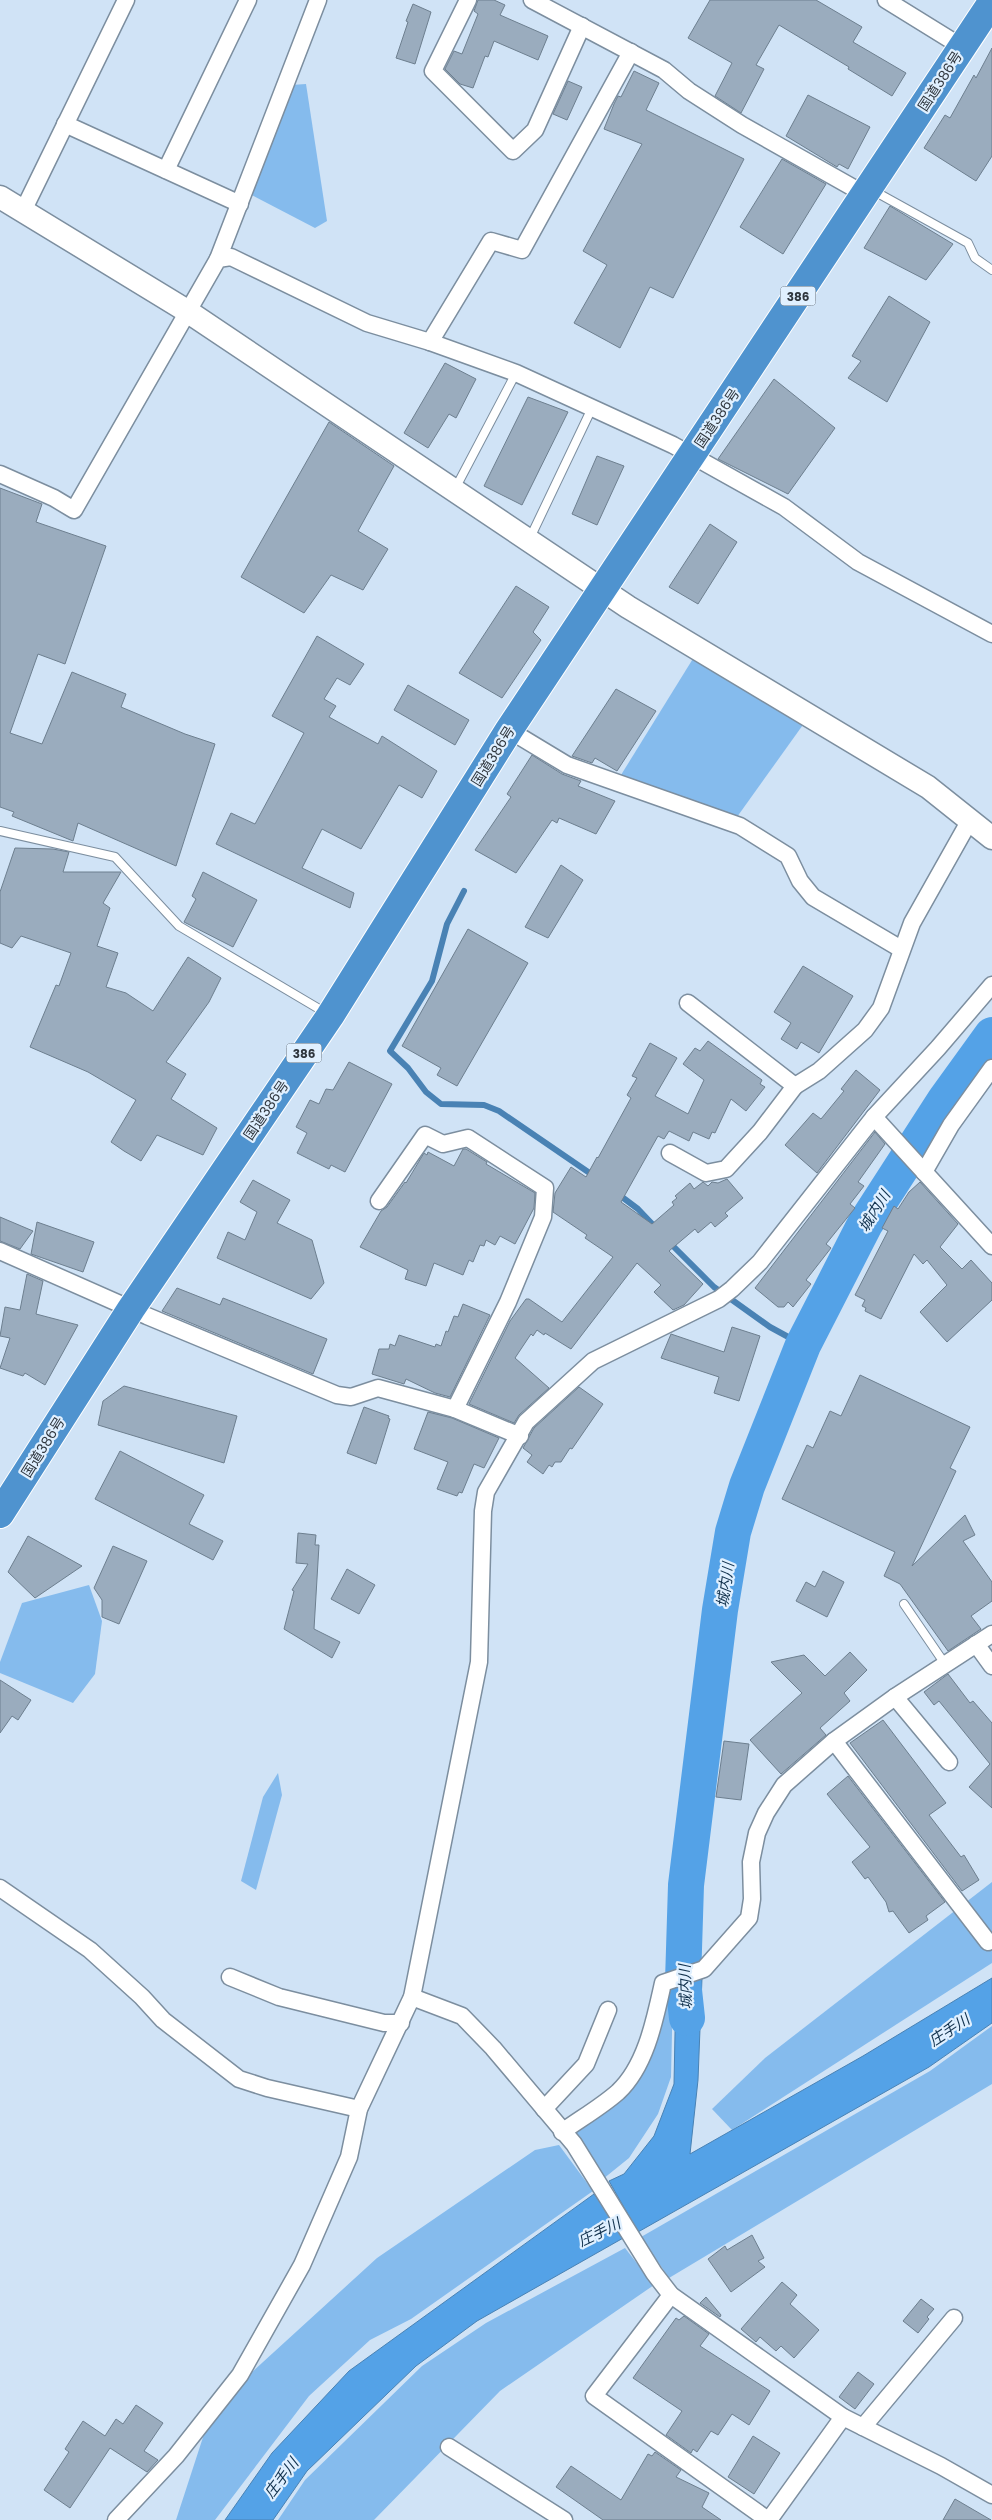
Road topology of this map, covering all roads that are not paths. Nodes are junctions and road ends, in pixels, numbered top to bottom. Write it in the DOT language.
graph roads {
  1 [pos="126,0"];
  2 [pos="248,0"];
  3 [pos="318,0"];
  4 [pos="468,0"];
  5 [pos="532,0"];
  6 [pos="886,0"];
  7 [pos="992,2"];
  8 [pos="582,26"];
  9 [pos="962,47"];
  10 [pos="631,52"];
  11 [pos="66,124"];
  12 [pos="166,170"];
  13 [pos="868,192"];
  14 [pos="0,197"];
  15 [pos="240,204"];
  16 [pos="24,211"];
  17 [pos="218,259"];
  18 [pos="992,270"];
  19 [pos="187,311"];
  20 [pos="430,342"];
  21 [pos="516,373"];
  22 [pos="592,408"];
  23 [pos="691,457"];
  24 [pos="0,474"];
  25 [pos="454,490"];
  26 [pos="529,540"];
  27 [pos="604,589"];
  28 [pos="992,634"];
  29 [pos="509,730"];
  30 [pos="984,826"];
  31 [pos="0,831"];
  32 [pos="902,949"];
  33 [pos="992,985"];
  34 [pos="688,1003"];
  35 [pos="330,1016"];
  36 [pos="992,1068"];
  37 [pos="795,1086"];
  38 [pos="874,1117"];
  39 [pos="670,1153"];
  40 [pos="922,1169"];
  41 [pos="379,1201"];
  42 [pos="992,1246"];
  43 [pos="0,1250"];
  44 [pos="131,1309"];
  45 [pos="455,1408"];
  46 [pos="520,1436"];
  47 [pos="0,1514"];
  48 [pos="904,1604"];
  49 [pos="992,1634"];
  50 [pos="976,1644"];
  51 [pos="945,1664"];
  52 [pos="992,1666"];
  53 [pos="895,1697"];
  54 [pos="834,1741"];
  55 [pos="949,1762"];
  56 [pos="0,1888"];
  57 [pos="988,1942"];
  58 [pos="230,1977"];
  59 [pos="412,1997"];
  60 [pos="608,2010"];
  61 [pos="401,2023"];
  62 [pos="359,2109"];
  63 [pos="544,2109"];
  64 [pos="562,2132"];
  65 [pos="671,2295"];
  66 [pos="954,2318"];
  67 [pos="843,2416"];
  68 [pos="863,2427"];
  69 [pos="449,2447"];
  70 [pos="992,2495"];
  71 [pos="116,2520"];
  72 [pos="564,2520"];
  73 [pos="768,2520"];
  1 -- 11 [label="street"];
  2 -- 12 [label="street"];
  3 -- 15 [label="street"];
  4 -- 8 [label="street"];
  5 -- 8 [label="street"];
  6 -- 9 [label="street"];
  7 -- 9 [label="highway, 国道386号 / 386"];
  8 -- 10 [label="street"];
  9 -- 13 [label="highway, 国道386号 / 386"];
  10 -- 13 [label="street"];
  10 -- 20 [label="street"];
  11 -- 12 [label="street"];
  11 -- 16 [label="street"];
  12 -- 15 [label="street"];
  13 -- 18 [label="lane"];
  13 -- 23 [label="highway, 国道386号 / 386"];
  14 -- 16 [label="street"];
  15 -- 17 [label="street"];
  16 -- 19 [label="street"];
  17 -- 19 [label="street"];
  17 -- 20 [label="street"];
  19 -- 24 [label="street"];
  19 -- 25 [label="street"];
  20 -- 21 [label="street"];
  21 -- 22 [label="street"];
  21 -- 25 [label="lane"];
  22 -- 23 [label="street"];
  22 -- 26 [label="lane"];
  23 -- 27 [label="highway, 国道386号 / 386"];
  23 -- 28 [label="street"];
  25 -- 26 [label="street"];
  26 -- 27 [label="street"];
  27 -- 29 [label="highway, 国道386号 / 386"];
  27 -- 30 [label="street"];
  29 -- 32 [label="street"];
  29 -- 35 [label="highway, 国道386号 / 386"];
  30 -- 32 [label="street"];
  31 -- 35 [label="lane"];
  32 -- 37 [label="street"];
  33 -- 38 [label="street"];
  34 -- 37 [label="street"];
  35 -- 44 [label="highway, 国道386号 / 386"];
  36 -- 40 [label="street"];
  37 -- 39 [label="street"];
  38 -- 40 [label="street"];
  38 -- 46 [label="street"];
  40 -- 42 [label="street"];
  41 -- 45 [label="street"];
  43 -- 44 [label="street"];
  44 -- 45 [label="street"];
  44 -- 47 [label="highway, 国道386号 / 386"];
  45 -- 46 [label="street"];
  46 -- 59 [label="street"];
  48 -- 51 [label="lane"];
  49 -- 50 [label="street"];
  50 -- 51 [label="street"];
  50 -- 52 [label="street"];
  51 -- 53 [label="street"];
  53 -- 54 [label="street"];
  53 -- 55 [label="street"];
  54 -- 57 [label="street"];
  54 -- 64 [label="street"];
  56 -- 62 [label="street"];
  58 -- 61 [label="street"];
  59 -- 61 [label="street"];
  59 -- 63 [label="street"];
  60 -- 63 [label="street"];
  61 -- 62 [label="street"];
  62 -- 71 [label="street"];
  63 -- 64 [label="street"];
  64 -- 65 [label="street"];
  65 -- 67 [label="street"];
  65 -- 73 [label="street"];
  66 -- 68 [label="street"];
  67 -- 68 [label="street"];
  67 -- 73 [label="street"];
  68 -- 70 [label="street"];
  69 -- 72 [label="street"];
}
